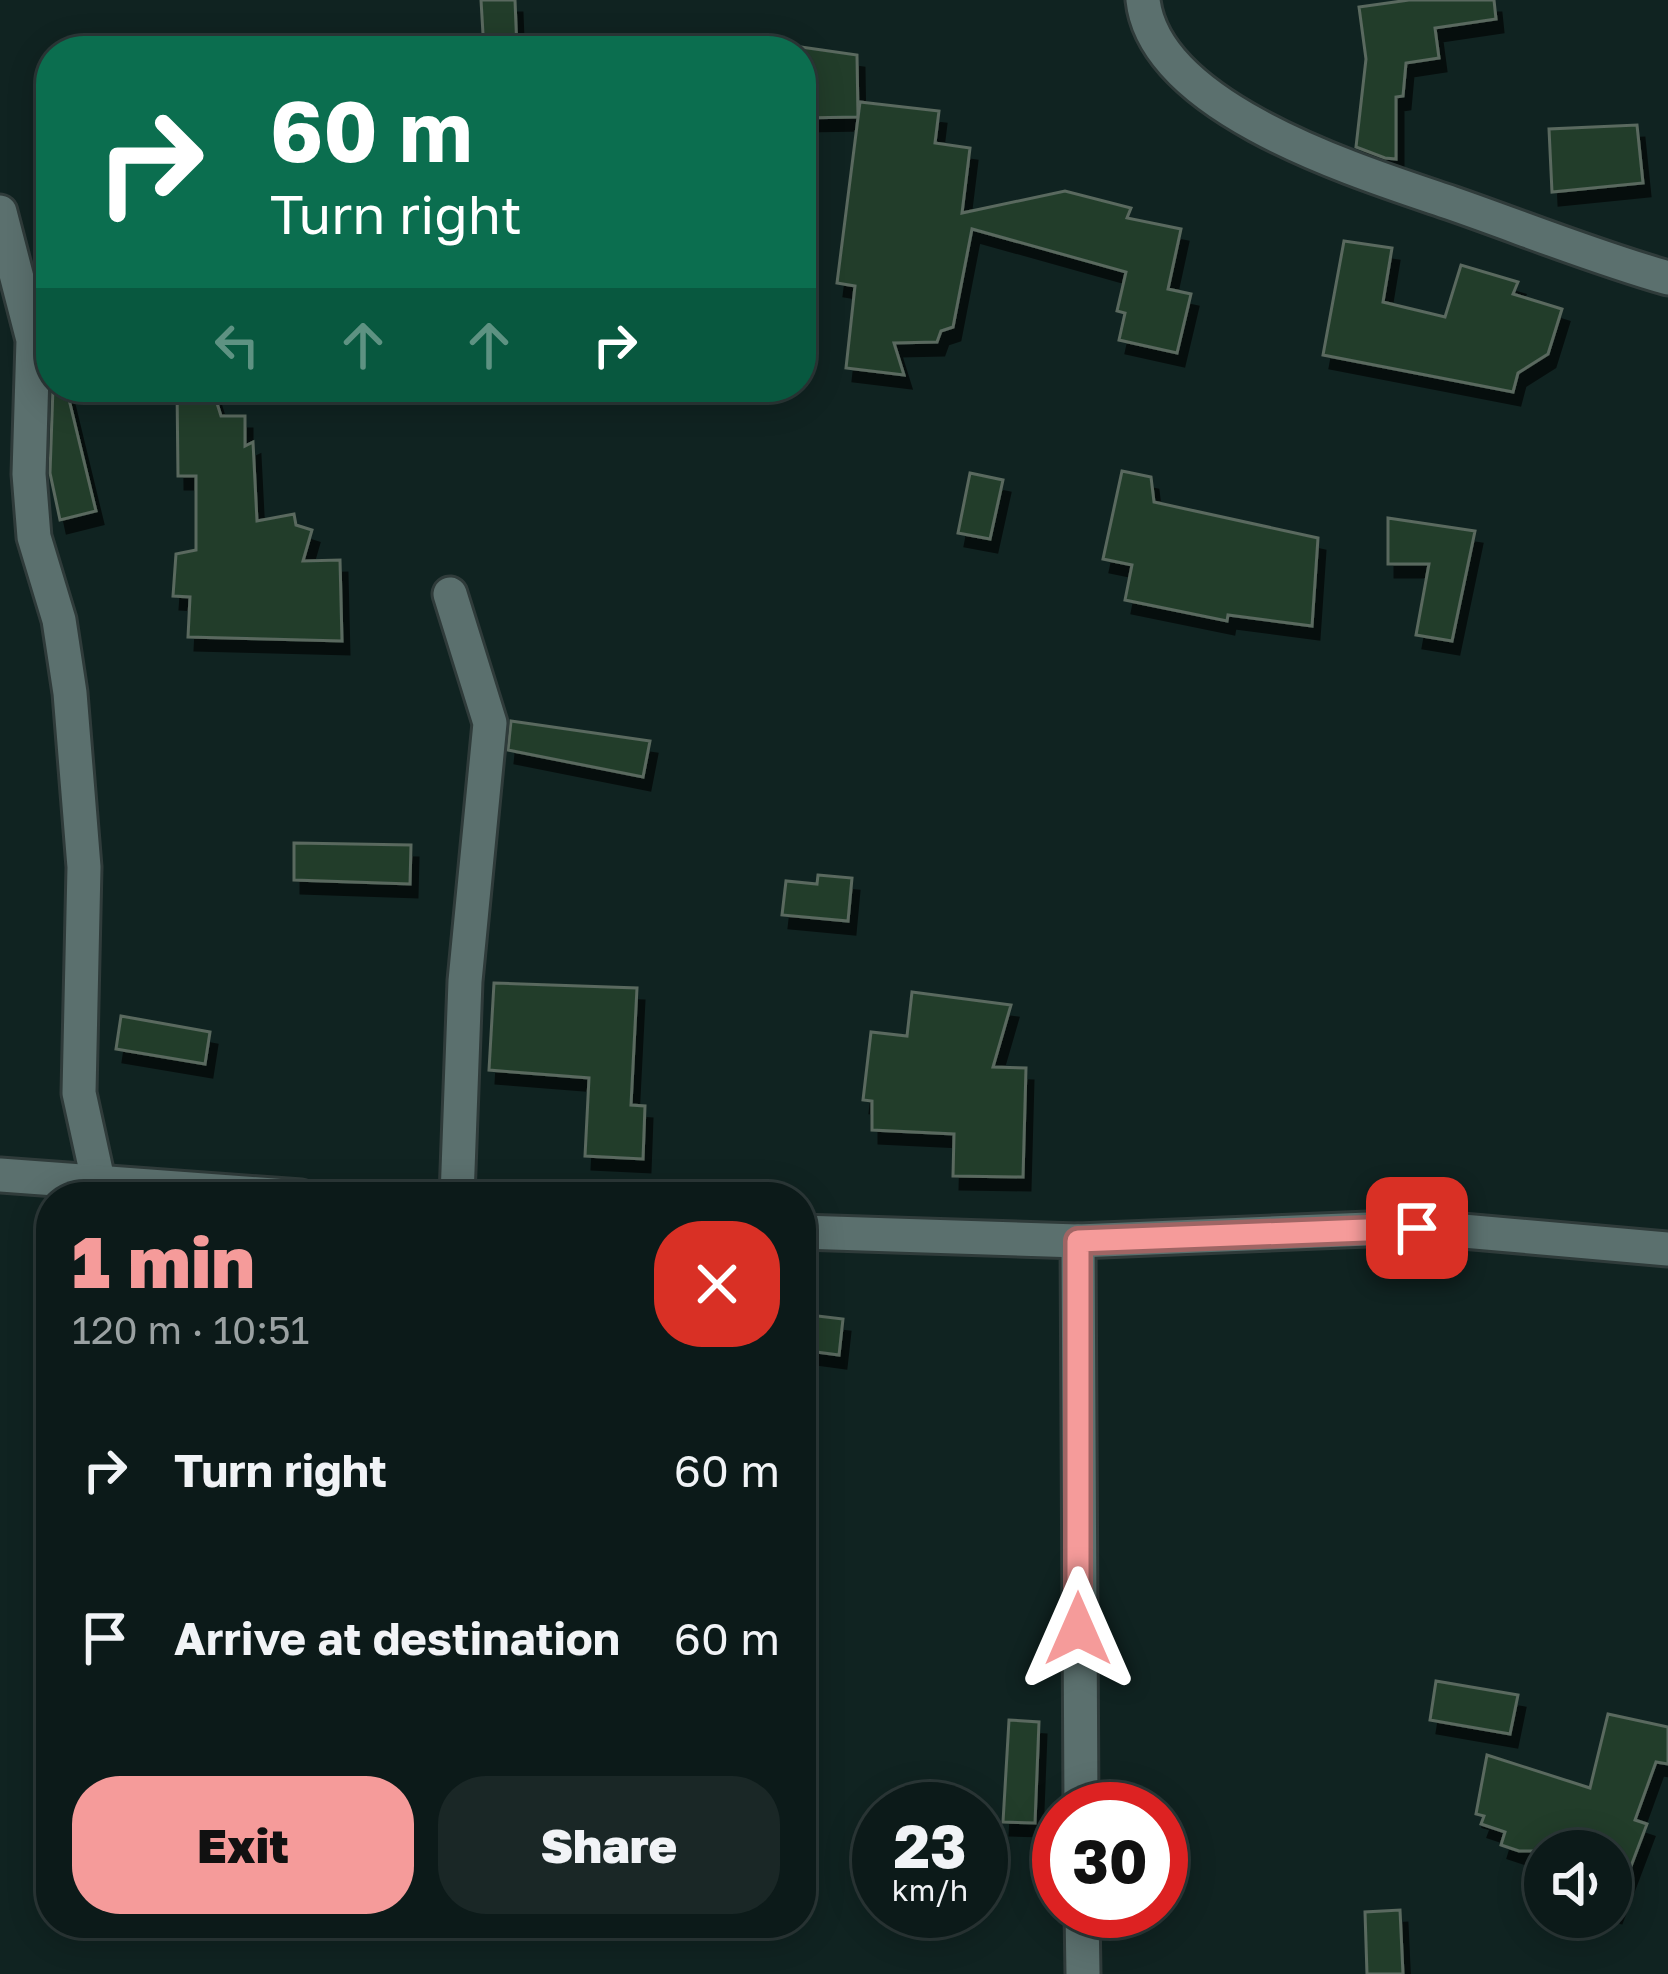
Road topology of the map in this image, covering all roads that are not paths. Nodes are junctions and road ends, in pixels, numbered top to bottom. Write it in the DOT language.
graph roads {
  1 [pos="1143,0"];
  2 [pos="0,212"];
  3 [pos="1668,278"];
  4 [pos="450,593"];
  5 [pos="0,1175"];
  6 [pos="98,1180"];
  7 [pos="122,1182"];
  8 [pos="458,1182"];
  9 [pos="816,1232"];
  10 [pos="1078,1241"];
  11 [pos="1668,1249"];
  12 [pos="1081,1782"];
  13 [pos="1082,1938"];
  14 [pos="1083,1974"];
  1 -- 3 [label="street"];
  2 -- 6 [label="street"];
  4 -- 8 [label="street"];
  5 -- 6 [label="street"];
  6 -- 7 [label="street"];
  9 -- 10 [label="street"];
  10 -- 11 [label="street"];
  10 -- 12 [label="street"];
  13 -- 14 [label="street"];
}
